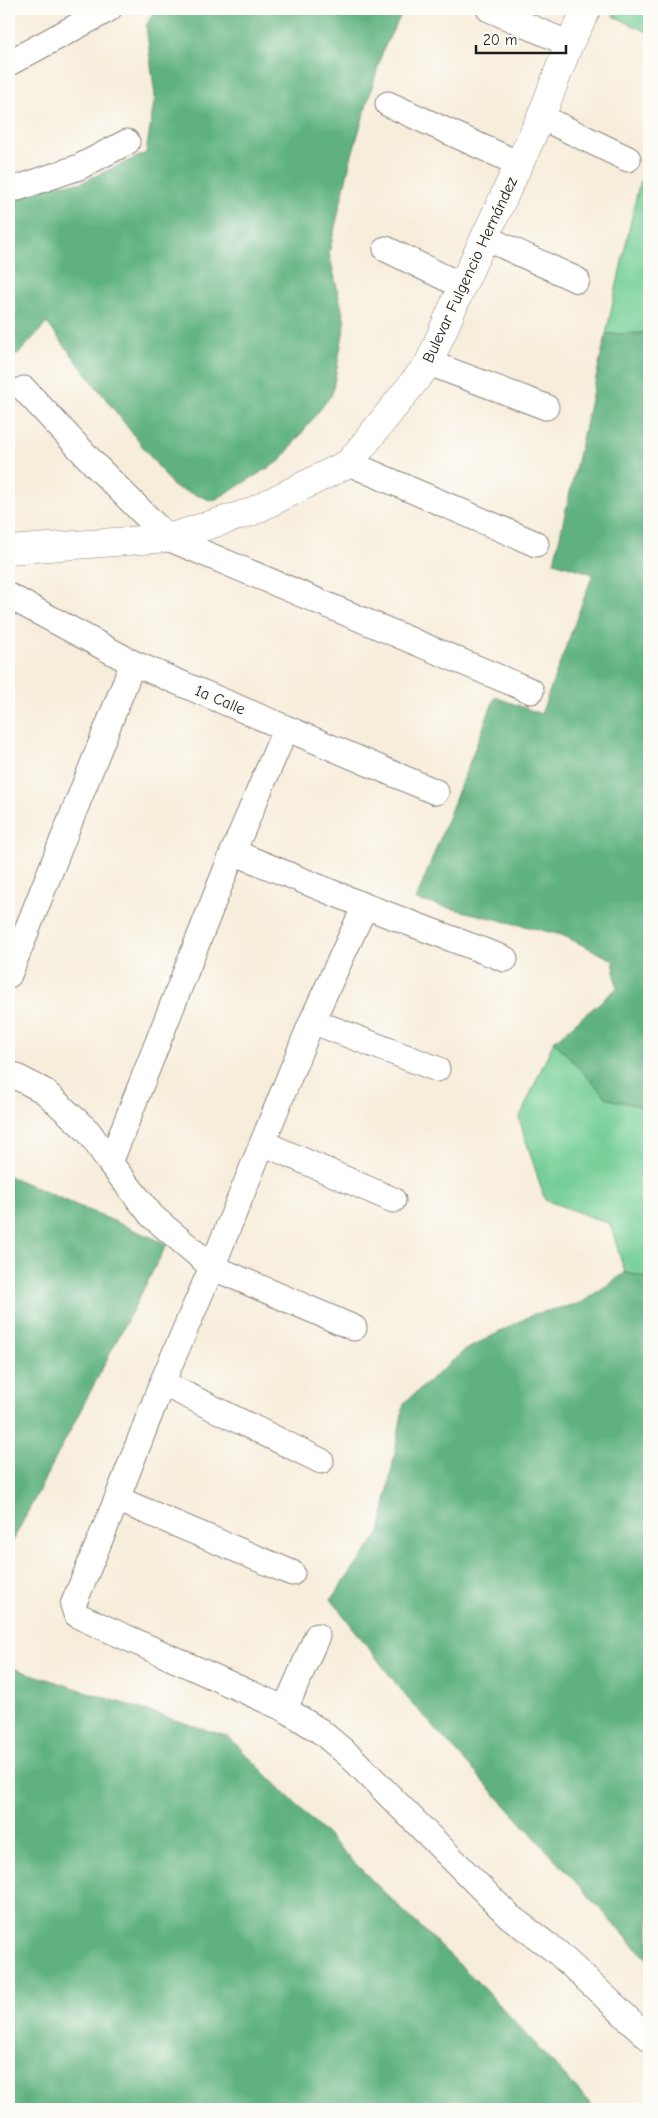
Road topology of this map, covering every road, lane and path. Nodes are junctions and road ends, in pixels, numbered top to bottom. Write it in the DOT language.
graph roads {
  1 [pos="109,9"];
  2 [pos="489,9"];
  3 [pos="587,9"];
  4 [pos="569,44"];
  5 [pos="9,64"];
  6 [pos="388,104"];
  7 [pos="542,116"];
  8 [pos="127,142"];
  9 [pos="628,159"];
  10 [pos="519,164"];
  11 [pos="9,187"];
  12 [pos="484,237"];
  13 [pos="386,249"];
  14 [pos="577,280"];
  15 [pos="462,286"];
  16 [pos="429,363"];
  17 [pos="24,389"];
  18 [pos="546,407"];
  19 [pos="349,463"];
  20 [pos="168,538"];
  21 [pos="536,544"];
  22 [pos="9,550"];
  23 [pos="9,596"];
  24 [pos="133,663"];
  25 [pos="531,691"];
  26 [pos="286,728"];
  27 [pos="436,792"];
  28 [pos="233,852"];
  29 [pos="365,906"];
  30 [pos="505,959"];
  31 [pos="9,975"];
  32 [pos="312,1021"];
  33 [pos="437,1069"];
  34 [pos="9,1073"];
  35 [pos="263,1143"];
  36 [pos="110,1163"];
  37 [pos="393,1200"];
  38 [pos="212,1267"];
  39 [pos="354,1328"];
  40 [pos="162,1383"];
  41 [pos="321,1461"];
  42 [pos="117,1499"];
  43 [pos="292,1573"];
  44 [pos="317,1636"];
  45 [pos="285,1709"];
  46 [pos="649,2038"];
  1 -- 5 [label="street"];
  2 -- 4 [label="street"];
  3 -- 4 [label="street, Bulevar Fulgencio Hernández"];
  4 -- 7 [label="street, Bulevar Fulgencio Hernández"];
  6 -- 10 [label="street"];
  7 -- 9 [label="street"];
  7 -- 10 [label="street, Bulevar Fulgencio Hernández"];
  8 -- 11 [label="street"];
  10 -- 12 [label="street, Bulevar Fulgencio Hernández"];
  12 -- 14 [label="street"];
  12 -- 15 [label="street, Bulevar Fulgencio Hernández"];
  13 -- 15 [label="street"];
  15 -- 16 [label="street, Bulevar Fulgencio Hernández"];
  16 -- 18 [label="street"];
  16 -- 19 [label="street, Bulevar Fulgencio Hernández"];
  17 -- 20 [label="street"];
  19 -- 20 [label="street, Bulevar Fulgencio Hernández"];
  19 -- 21 [label="street"];
  20 -- 22 [label="street, Bulevar Fulgencio Hernández"];
  20 -- 25 [label="street"];
  23 -- 24 [label="street, 1a Calle"];
  24 -- 26 [label="street, 1a Calle"];
  24 -- 31 [label="street"];
  26 -- 27 [label="street, 1a Calle"];
  26 -- 28 [label="street"];
  28 -- 29 [label="street"];
  28 -- 36 [label="street"];
  29 -- 30 [label="street"];
  29 -- 32 [label="street"];
  32 -- 33 [label="street"];
  32 -- 35 [label="street"];
  34 -- 36 [label="street"];
  35 -- 37 [label="street"];
  35 -- 38 [label="street"];
  36 -- 38 [label="street"];
  38 -- 39 [label="street"];
  38 -- 40 [label="street"];
  40 -- 41 [label="street"];
  40 -- 42 [label="street"];
  42 -- 43 [label="street"];
  42 -- 45 [label="street"];
  44 -- 45 [label="street"];
  45 -- 46 [label="street"];
}
